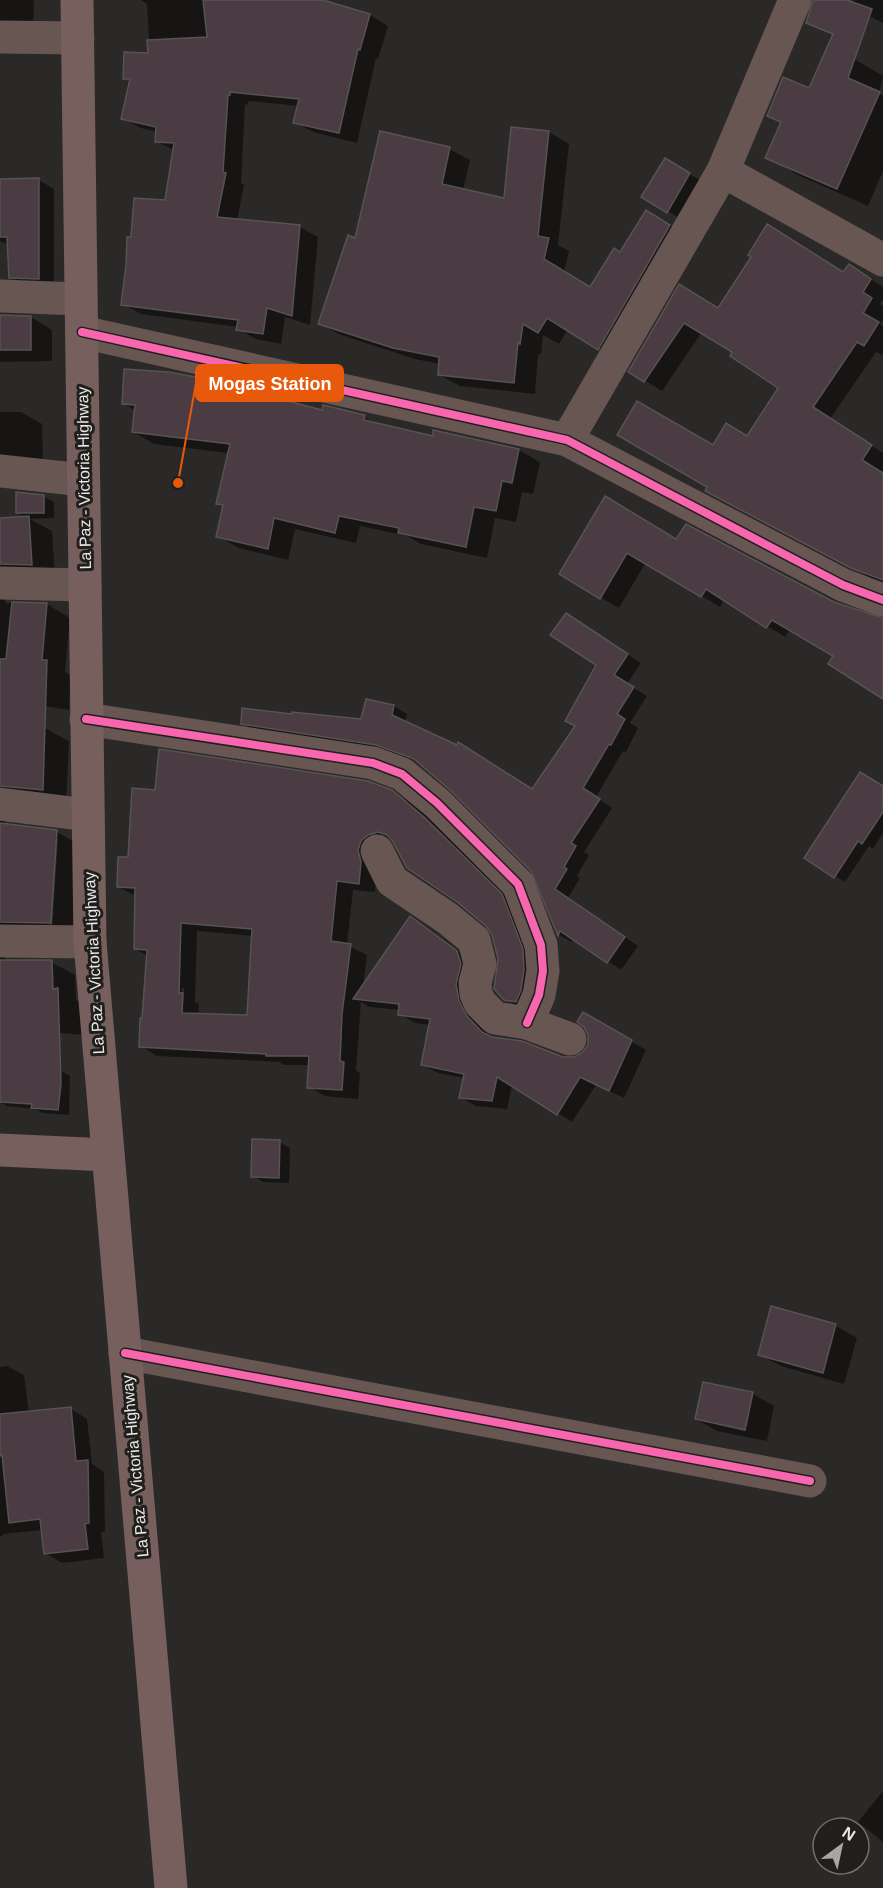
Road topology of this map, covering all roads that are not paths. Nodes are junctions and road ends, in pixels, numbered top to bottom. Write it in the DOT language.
graph roads {
  1 [pos="77,0"];
  2 [pos="795,0"];
  3 [pos="0,38"];
  4 [pos="78,39"];
  5 [pos="723,171"];
  6 [pos="883,260"];
  7 [pos="0,296"];
  8 [pos="81,299"];
  9 [pos="82,332"];
  10 [pos="567,440"];
  11 [pos="0,471"];
  12 [pos="83,480"];
  13 [pos="0,583"];
  14 [pos="85,585"];
  15 [pos="883,600"];
  16 [pos="86,719"];
  17 [pos="0,804"];
  18 [pos="88,815"];
  19 [pos="377,851"];
  20 [pos="0,940"];
  21 [pos="90,942"];
  22 [pos="527,1023"];
  23 [pos="570,1039"];
  24 [pos="0,1150"];
  25 [pos="108,1155"];
  26 [pos="125,1353"];
  27 [pos="810,1481"];
  28 [pos="171,1888"];
  1 -- 4 [label="main road, La Paz - Victoria Highway"];
  2 -- 5 [label="street"];
  3 -- 4 [label="street"];
  4 -- 8 [label="main road, La Paz - Victoria Highway"];
  5 -- 6 [label="street"];
  5 -- 10 [label="street"];
  7 -- 8 [label="street"];
  8 -- 9 [label="main road, La Paz - Victoria Highway"];
  9 -- 10 [label="street"];
  9 -- 12 [label="main road, La Paz - Victoria Highway"];
  10 -- 15 [label="street"];
  11 -- 12 [label="street"];
  12 -- 14 [label="main road, La Paz - Victoria Highway"];
  13 -- 14 [label="street"];
  14 -- 16 [label="main road, La Paz - Victoria Highway"];
  16 -- 18 [label="main road, La Paz - Victoria Highway"];
  16 -- 22 [label="street"];
  17 -- 18 [label="street"];
  18 -- 21 [label="main road, La Paz - Victoria Highway"];
  19 -- 22 [label="street"];
  20 -- 21 [label="street"];
  21 -- 25 [label="main road, La Paz - Victoria Highway"];
  22 -- 23 [label="street"];
  24 -- 25 [label="main road"];
  25 -- 26 [label="main road, La Paz - Victoria Highway"];
  26 -- 27 [label="street"];
  26 -- 28 [label="main road, La Paz - Victoria Highway"];
}
